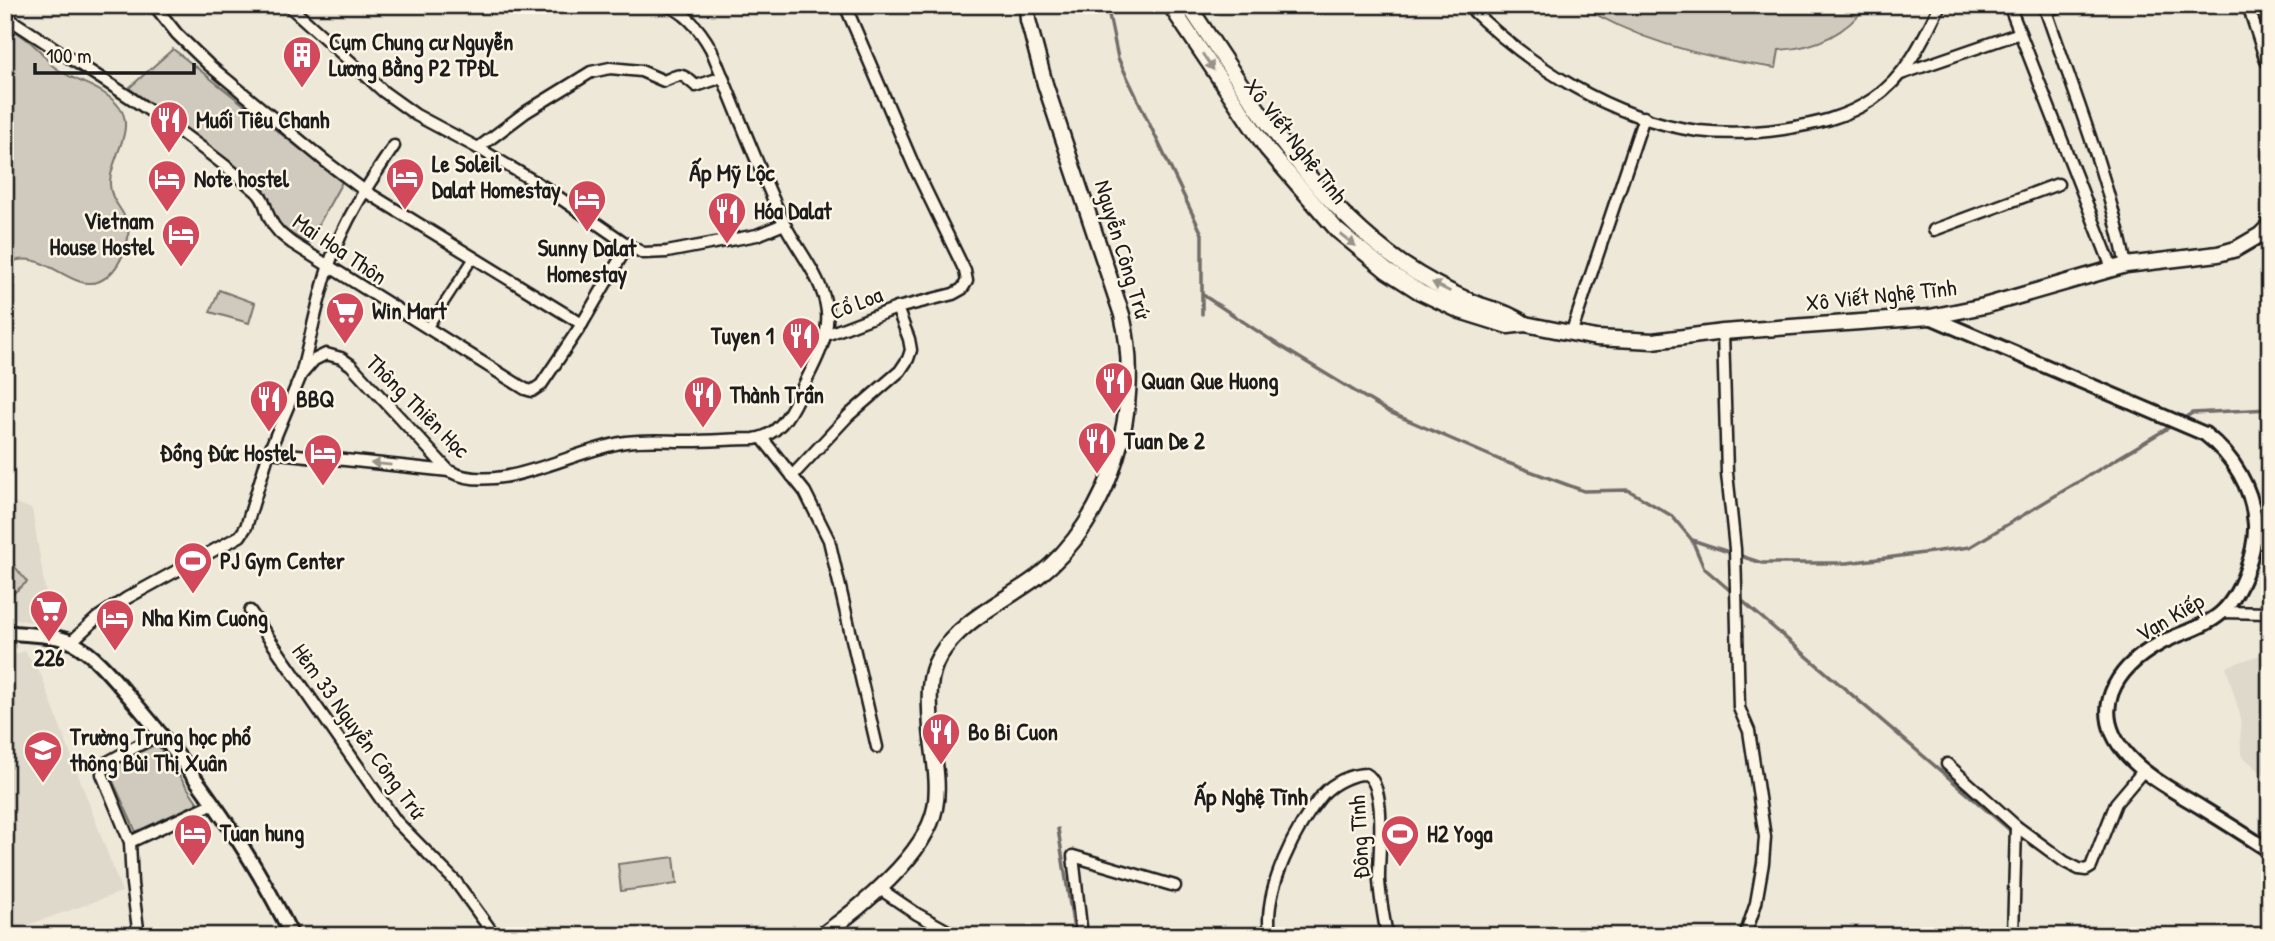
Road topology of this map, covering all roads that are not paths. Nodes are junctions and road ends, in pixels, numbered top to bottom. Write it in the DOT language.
graph roads {
  1 [pos="154,5"];
  2 [pos="288,5"];
  3 [pos="666,5"];
  4 [pos="845,5"];
  5 [pos="1027,5"];
  6 [pos="1170,5"];
  7 [pos="1188,5"];
  8 [pos="1467,5"];
  9 [pos="1941,5"];
  10 [pos="2009,5"];
  11 [pos="2063,5"];
  12 [pos="2248,5"];
  13 [pos="2043,8"];
  14 [pos="5,16"];
  15 [pos="2020,33"];
  16 [pos="2266,61"];
  17 [pos="1898,75"];
  18 [pos="723,77"];
  19 [pos="1644,117"];
  20 [pos="394,146"];
  21 [pos="478,148"];
  22 [pos="2058,184"];
  23 [pos="365,191"];
  24 [pos="784,224"];
  25 [pos="2270,225"];
  26 [pos="1934,230"];
  27 [pos="628,246"];
  28 [pos="474,257"];
  29 [pos="329,265"];
  30 [pos="2119,267"];
  31 [pos="897,308"];
  32 [pos="1930,317"];
  33 [pos="582,324"];
  34 [pos="1525,324"];
  35 [pos="428,328"];
  36 [pos="1723,332"];
  37 [pos="1571,334"];
  38 [pos="826,335"];
  39 [pos="301,375"];
  40 [pos="762,438"];
  41 [pos="269,452"];
  42 [pos="449,471"];
  43 [pos="793,476"];
  44 [pos="250,611"];
  45 [pos="2222,612"];
  46 [pos="2270,613"];
  47 [pos="5,632"];
  48 [pos="71,642"];
  49 [pos="161,733"];
  50 [pos="877,747"];
  51 [pos="1947,764"];
  52 [pos="2144,770"];
  53 [pos="212,804"];
  54 [pos="2016,826"];
  55 [pos="130,842"];
  56 [pos="2270,851"];
  57 [pos="1175,886"];
  58 [pos="880,888"];
  59 [pos="1267,934"];
  60 [pos="139,936"];
  61 [pos="292,936"];
  62 [pos="495,936"];
  63 [pos="821,936"];
  64 [pos="957,936"];
  65 [pos="1082,936"];
  66 [pos="1284,936"];
  67 [pos="1387,936"];
  68 [pos="1745,936"];
  69 [pos="2013,936"];
  1 -- 23 [label="street"];
  2 -- 21 [label="street"];
  3 -- 18 [label="street, Cổ Loa"];
  4 -- 31 [label="street, Cổ Loa"];
  5 -- 58 [label="main road, Nguyễn Công Trứ"];
  6 -- 34 [label="main road, Xô Viết Nghệ Tĩnh, one-way"];
  34 -- 7 [label="main road, Xô Viết Nghệ Tĩnh, one-way"];
  8 -- 19 [label="street"];
  9 -- 17 [label="street"];
  10 -- 15 [label="street"];
  11 -- 13 [label="street"];
  12 -- 16 [label="street"];
  13 -- 30 [label="street"];
  14 -- 29 [label="street, Mai Hoa Thôn"];
  15 -- 17 [label="street"];
  15 -- 30 [label="street"];
  17 -- 19 [label="street"];
  18 -- 21 [label="street"];
  18 -- 24 [label="street, Cổ Loa"];
  19 -- 37 [label="street"];
  20 -- 23 [label="street"];
  21 -- 27 [label="street"];
  22 -- 26 [label="street"];
  23 -- 28 [label="street"];
  23 -- 29 [label="street"];
  24 -- 27 [label="street"];
  24 -- 38 [label="street, Cổ Loa"];
  25 -- 30 [label="main road, Xô Viết Nghệ Tĩnh"];
  27 -- 33 [label="street, Mai Hoa Thôn"];
  28 -- 33 [label="street"];
  28 -- 35 [label="street"];
  29 -- 35 [label="street, Mai Hoa Thôn"];
  29 -- 39 [label="street"];
  30 -- 32 [label="main road, Xô Viết Nghệ Tĩnh"];
  31 -- 38 [label="street, Cổ Loa"];
  31 -- 43 [label="street"];
  32 -- 36 [label="main road, Xô Viết Nghệ Tĩnh"];
  32 -- 45 [label="street, Vạn Kiếp"];
  33 -- 35 [label="street, Mai Hoa Thôn"];
  34 -- 37 [label="main road, Xô Viết Nghệ Tĩnh"];
  36 -- 37 [label="main road, Xô Viết Nghệ Tĩnh"];
  36 -- 68 [label="street"];
  38 -- 40 [label="street"];
  39 -- 41 [label="street, Thông Thiên Học"];
  39 -- 42 [label="street, Thông Thiên Học"];
  40 -- 42 [label="street, Thông Thiên Học"];
  40 -- 43 [label="street"];
  42 -- 41 [label="street, one-way"];
  41 -- 48 [label="street, Thông Thiên Học"];
  43 -- 50 [label="street"];
  44 -- 62 [label="street, Hẻm 33 Nguyễn Công Trứ"];
  45 -- 46 [label="street"];
  45 -- 52 [label="street, Vạn Kiếp"];
  47 -- 48 [label="street"];
  48 -- 49 [label="street"];
  49 -- 53 [label="street"];
  49 -- 55 [label="street"];
  51 -- 54 [label="street"];
  52 -- 54 [label="street"];
  52 -- 56 [label="street, Vạn Kiếp"];
  53 -- 55 [label="street"];
  53 -- 61 [label="street"];
  54 -- 69 [label="street"];
  55 -- 60 [label="street"];
  57 -- 65 [label="street"];
  58 -- 63 [label="main road, Nguyễn Công Trứ"];
  58 -- 64 [label="street"];
  59 -- 66 [label="street"];
  59 -- 67 [label="street, Đông Tĩnh"];
}
